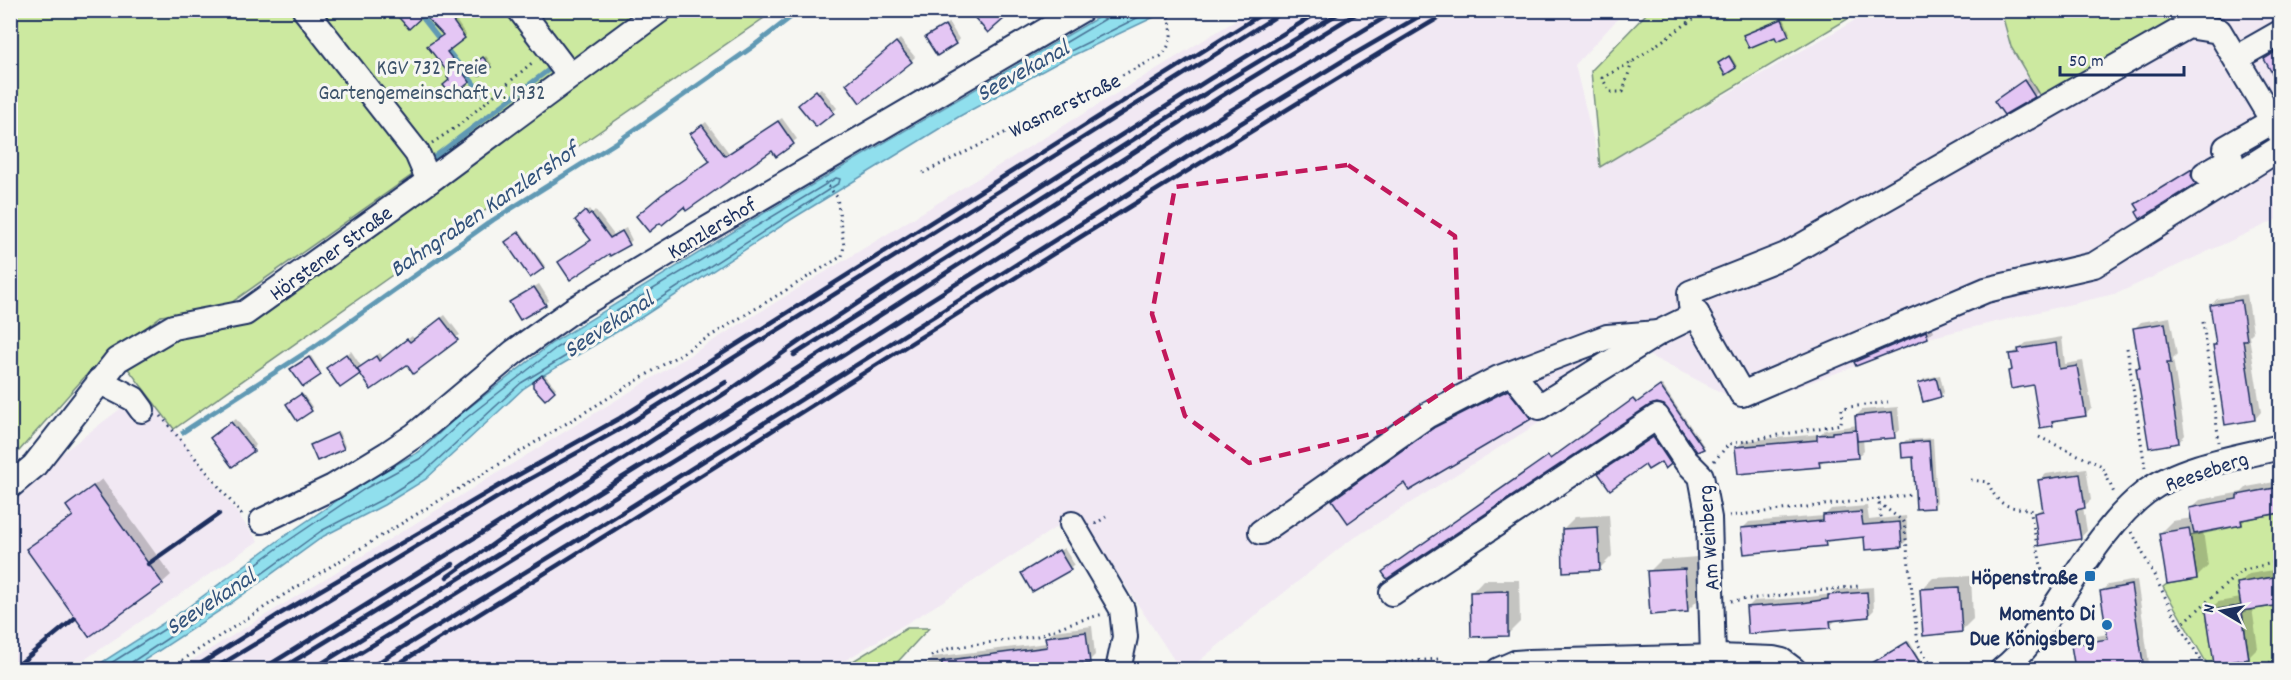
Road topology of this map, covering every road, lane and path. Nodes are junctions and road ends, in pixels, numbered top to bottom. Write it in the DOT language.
graph roads {
  1 [pos="304,10"];
  2 [pos="520,10"];
  3 [pos="660,10"];
  4 [pos="1082,10"];
  5 [pos="1165,10"];
  6 [pos="1706,10"];
  7 [pos="2280,33"];
  8 [pos="549,48"];
  9 [pos="2236,58"];
  10 [pos="1632,62"];
  11 [pos="570,76"];
  12 [pos="2277,127"];
  13 [pos="2280,148"];
  14 [pos="422,165"];
  15 [pos="923,173"];
  16 [pos="2205,174"];
  17 [pos="819,175"];
  18 [pos="2280,300"];
  19 [pos="2280,307"];
  20 [pos="1696,314"];
  21 [pos="2203,322"];
  22 [pos="1658,333"];
  23 [pos="2127,348"];
  24 [pos="99,381"];
  25 [pos="1520,383"];
  26 [pos="1888,402"];
  27 [pos="150,411"];
  28 [pos="2039,436"];
  29 [pos="2280,447"];
  30 [pos="2221,461"];
  31 [pos="1701,476"];
  32 [pos="1971,480"];
  33 [pos="10,486"];
  34 [pos="2148,491"];
  35 [pos="1912,497"];
  36 [pos="1878,498"];
  37 [pos="1879,503"];
  38 [pos="2123,514"];
  39 [pos="1709,518"];
  40 [pos="262,521"];
  41 [pos="1882,523"];
  42 [pos="1072,524"];
  43 [pos="1261,532"];
  44 [pos="2280,561"];
  45 [pos="1859,586"];
  46 [pos="2065,592"];
  47 [pos="1392,593"];
  48 [pos="1712,603"];
  49 [pos="1122,609"];
  50 [pos="2180,626"];
  51 [pos="2280,655"];
  52 [pos="931,656"];
  53 [pos="1713,658"];
  54 [pos="2027,660"];
  55 [pos="167,669"];
  56 [pos="1118,669"];
  57 [pos="1299,669"];
  58 [pos="1453,669"];
  59 [pos="1498,669"];
  60 [pos="1794,669"];
  61 [pos="1934,669"];
  62 [pos="2002,669"];
  63 [pos="2207,669"];
  64 [pos="2260,669"];
  1 -- 14 [label="street"];
  2 -- 8 [label="street"];
  3 -- 11 [label="street, Hörstener Straße"];
  4 -- 40 [label="street, Kanzlershof"];
  5 -- 15 [label="path, Wasmerstraße"];
  6 -- 10 [label="path"];
  7 -- 9 [label="street"];
  8 -- 11 [label="street"];
  8 -- 14 [label="path"];
  9 -- 12 [label="street"];
  9 -- 20 [label="street"];
  10 -- 10 [label="path"];
  11 -- 14 [label="street, Hörstener Straße"];
  12 -- 16 [label="street"];
  13 -- 20 [label="street"];
  14 -- 24 [label="street, Hörstener Straße"];
  17 -- 55 [label="path"];
  18 -- 19 [label="path"];
  20 -- 22 [label="street"];
  21 -- 30 [label="path"];
  22 -- 25 [label="street"];
  22 -- 43 [label="street"];
  23 -- 34 [label="path"];
  24 -- 27 [label="street"];
  24 -- 33 [label="street, Hörstener Straße"];
  26 -- 31 [label="path, Am Weinberg"];
  27 -- 40 [label="path"];
  28 -- 38 [label="path"];
  29 -- 30 [label="street, Reeseberg"];
  30 -- 34 [label="street, Reeseberg"];
  31 -- 39 [label="street, Am Weinberg"];
  31 -- 47 [label="street"];
  32 -- 46 [label="path"];
  34 -- 38 [label="street, Reeseberg"];
  35 -- 36 [label="path"];
  36 -- 37 [label="path"];
  36 -- 39 [label="path"];
  37 -- 41 [label="path"];
  37 -- 61 [label="path"];
  38 -- 46 [label="street, Reeseberg"];
  38 -- 50 [label="path"];
  39 -- 48 [label="street, Am Weinberg"];
  42 -- 49 [label="street"];
  44 -- 50 [label="path"];
  45 -- 48 [label="path, Am Weinberg"];
  46 -- 54 [label="street, Reeseberg"];
  48 -- 53 [label="street, Am Weinberg"];
  49 -- 52 [label="path"];
  49 -- 56 [label="street"];
  50 -- 63 [label="path"];
  51 -- 64 [label="path"];
  53 -- 59 [label="street"];
  53 -- 60 [label="street"];
  54 -- 62 [label="street, Reeseberg"];
  57 -- 58 [label="path"];
}
